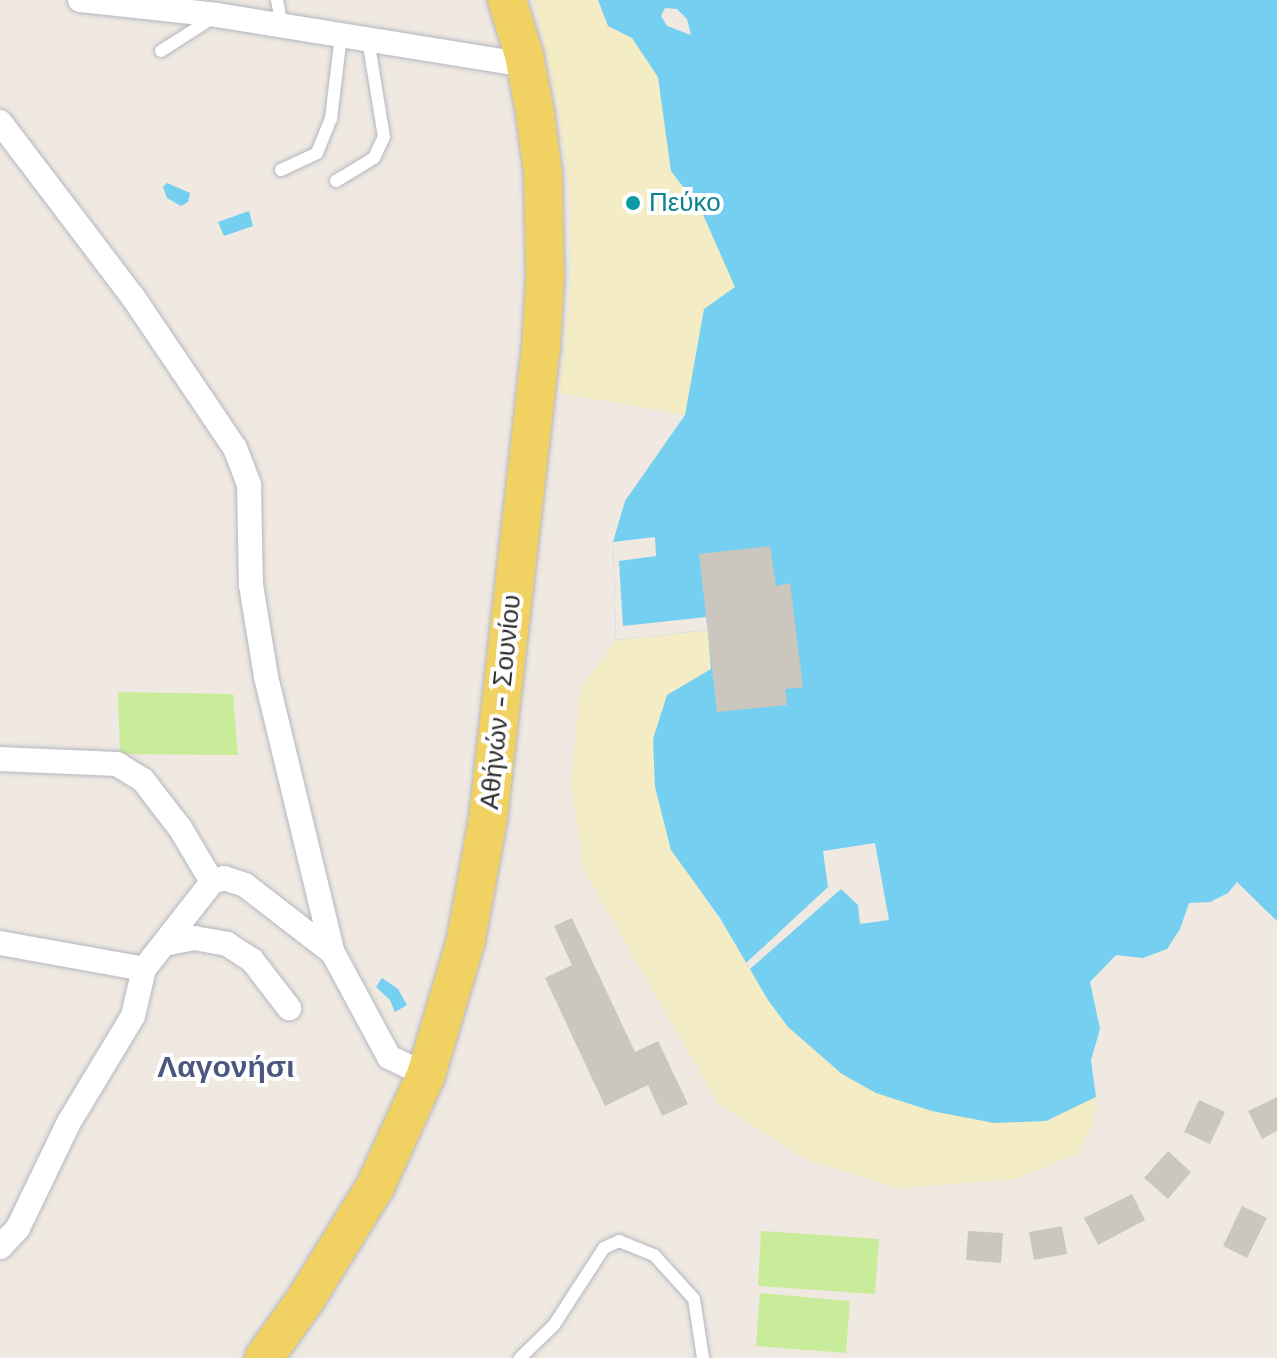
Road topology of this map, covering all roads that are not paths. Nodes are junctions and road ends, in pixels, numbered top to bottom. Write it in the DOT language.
graph roads {
  1 [pos="80,0"];
  2 [pos="277,0"];
  3 [pos="507,0"];
  4 [pos="217,15"];
  5 [pos="282,26"];
  6 [pos="341,35"];
  7 [pos="368,39"];
  8 [pos="161,51"];
  9 [pos="526,65"];
  10 [pos="0,122"];
  11 [pos="281,170"];
  12 [pos="336,181"];
  13 [pos="0,759"];
  14 [pos="212,882"];
  15 [pos="0,943"];
  16 [pos="164,944"];
  17 [pos="333,953"];
  18 [pos="144,969"];
  19 [pos="289,1008"];
  20 [pos="426,1075"];
  21 [pos="0,1247"];
  22 [pos="264,1358"];
  23 [pos="520,1358"];
  24 [pos="703,1358"];
  1 -- 4 [label="street"];
  2 -- 5 [label="lane"];
  3 -- 9 [label="main road, Αθήνών - Σουνίου"];
  4 -- 5 [label="street"];
  4 -- 8 [label="lane"];
  5 -- 6 [label="street"];
  6 -- 7 [label="street"];
  6 -- 11 [label="lane"];
  7 -- 9 [label="street"];
  7 -- 12 [label="lane"];
  9 -- 20 [label="main road, Αθήνών - Σουνίου"];
  10 -- 17 [label="street"];
  13 -- 14 [label="street"];
  14 -- 16 [label="street"];
  14 -- 17 [label="street"];
  15 -- 18 [label="street"];
  16 -- 18 [label="street"];
  16 -- 19 [label="street"];
  17 -- 20 [label="street"];
  18 -- 21 [label="street"];
  20 -- 22 [label="main road, Αθήνών - Σουνίου"];
  23 -- 24 [label="lane"];
}
